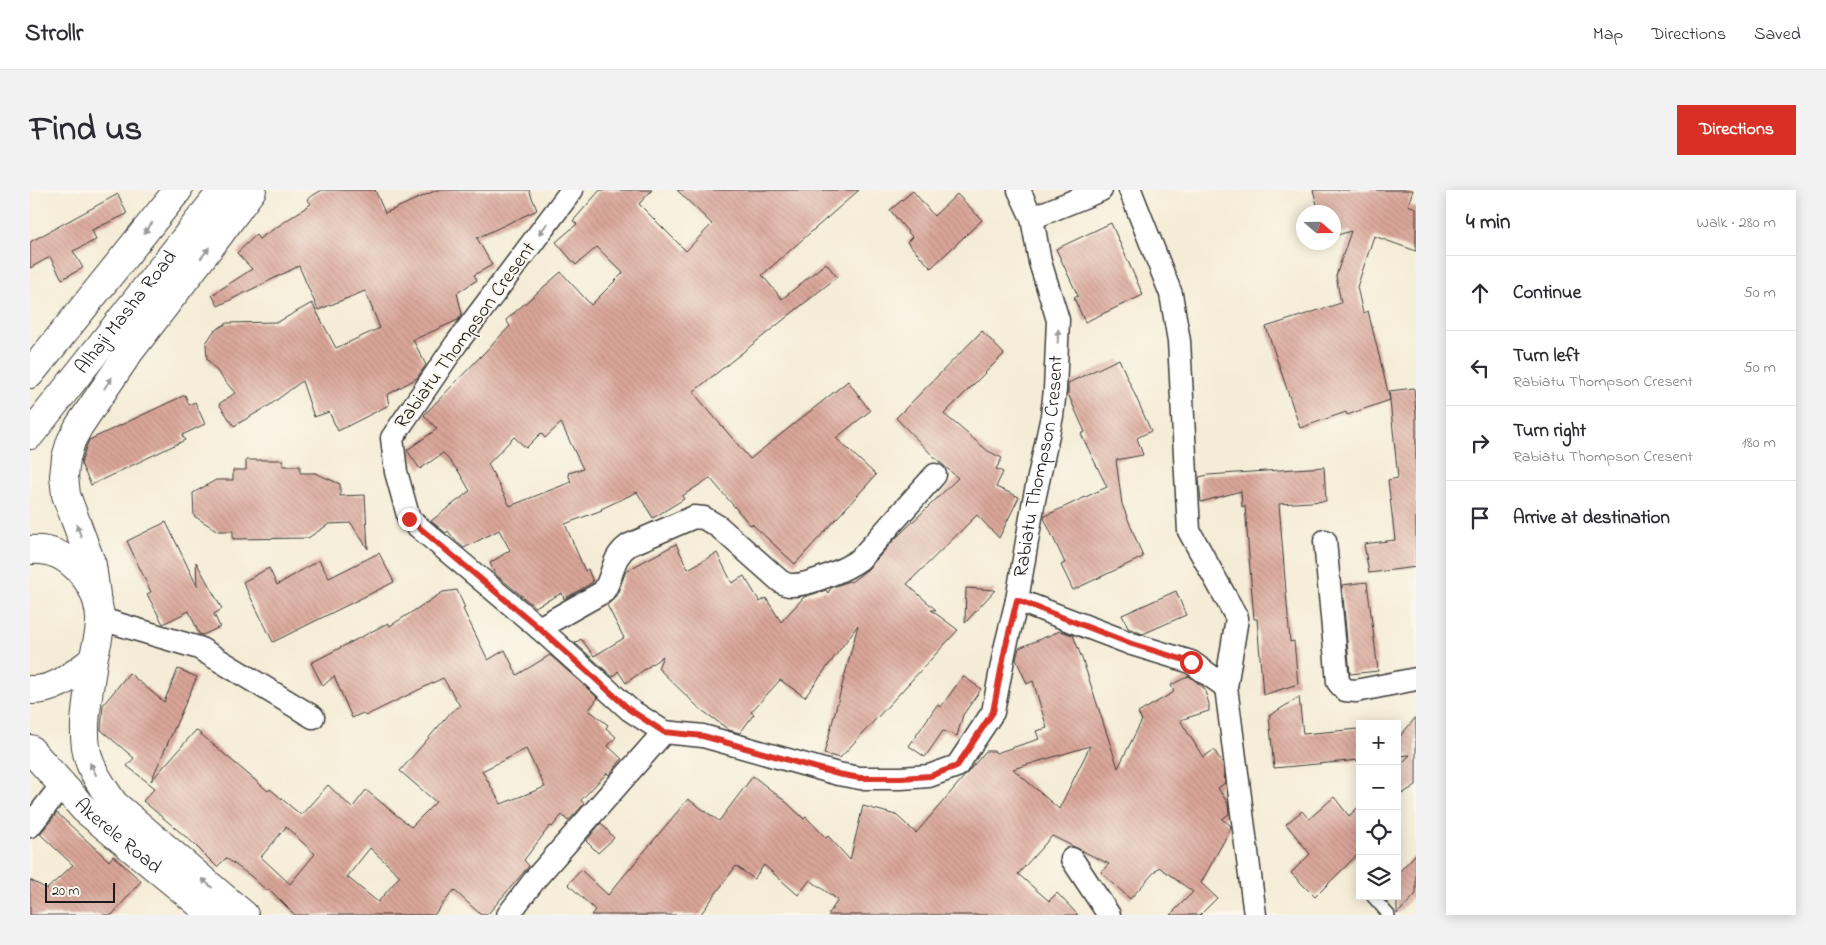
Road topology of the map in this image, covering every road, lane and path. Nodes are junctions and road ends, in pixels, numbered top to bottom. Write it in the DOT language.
graph roads {
  1 [pos="178,190"];
  2 [pos="204,190"];
  3 [pos="223,190"];
  4 [pos="252,190"];
  5 [pos="572,190"];
  6 [pos="1019,190"];
  7 [pos="1101,190"];
  8 [pos="1130,190"];
  9 [pos="1032,218"];
  10 [pos="183,227"];
  11 [pos="30,374"];
  12 [pos="30,412"];
  13 [pos="30,435"];
  14 [pos="935,475"];
  15 [pos="1325,541"];
  16 [pos="30,550"];
  17 [pos="1017,600"];
  18 [pos="98,607"];
  19 [pos="539,628"];
  20 [pos="93,660"];
  21 [pos="1416,679"];
  22 [pos="1226,687"];
  23 [pos="30,690"];
  24 [pos="313,717"];
  25 [pos="664,732"];
  26 [pos="30,749"];
  27 [pos="62,785"];
  28 [pos="30,826"];
  29 [pos="1072,859"];
  30 [pos="1376,900"];
  31 [pos="205,912"];
  32 [pos="244,915"];
  33 [pos="508,915"];
  34 [pos="1110,915"];
  35 [pos="1255,915"];
  36 [pos="1389,915"];
  1 -- 11 [label="street, one-way"];
  2 -- 10 [label="street, Alhaji Masha Road"];
  3 -- 10 [label="street, Alhaji Masha Road"];
  18 -- 4 [label="street, one-way"];
  5 -- 19 [label="street, Rabiatu Thompson Cresent, one-way"];
  6 -- 9 [label="street, Rabiatu Thompson Cresent"];
  7 -- 9 [label="street"];
  8 -- 22 [label="street"];
  17 -- 9 [label="street, Rabiatu Thompson Cresent, one-way"];
  10 -- 12 [label="street, Alhaji Masha Road"];
  10 -- 13 [label="street, Alhaji Masha Road"];
  14 -- 19 [label="street"];
  15 -- 21 [label="street"];
  16 -- 18 [label="street"];
  17 -- 22 [label="street"];
  17 -- 25 [label="street, Rabiatu Thompson Cresent"];
  18 -- 20 [label="street"];
  18 -- 24 [label="street"];
  19 -- 25 [label="street, Rabiatu Thompson Cresent"];
  20 -- 23 [label="street"];
  32 -- 20 [label="street, one-way"];
  22 -- 35 [label="street"];
  25 -- 33 [label="street"];
  26 -- 27 [label="street, Akerele Road"];
  27 -- 28 [label="street"];
  27 -- 31 [label="street, Akerele Road"];
  29 -- 34 [label="street"];
  30 -- 36 [label="lane"];
}
